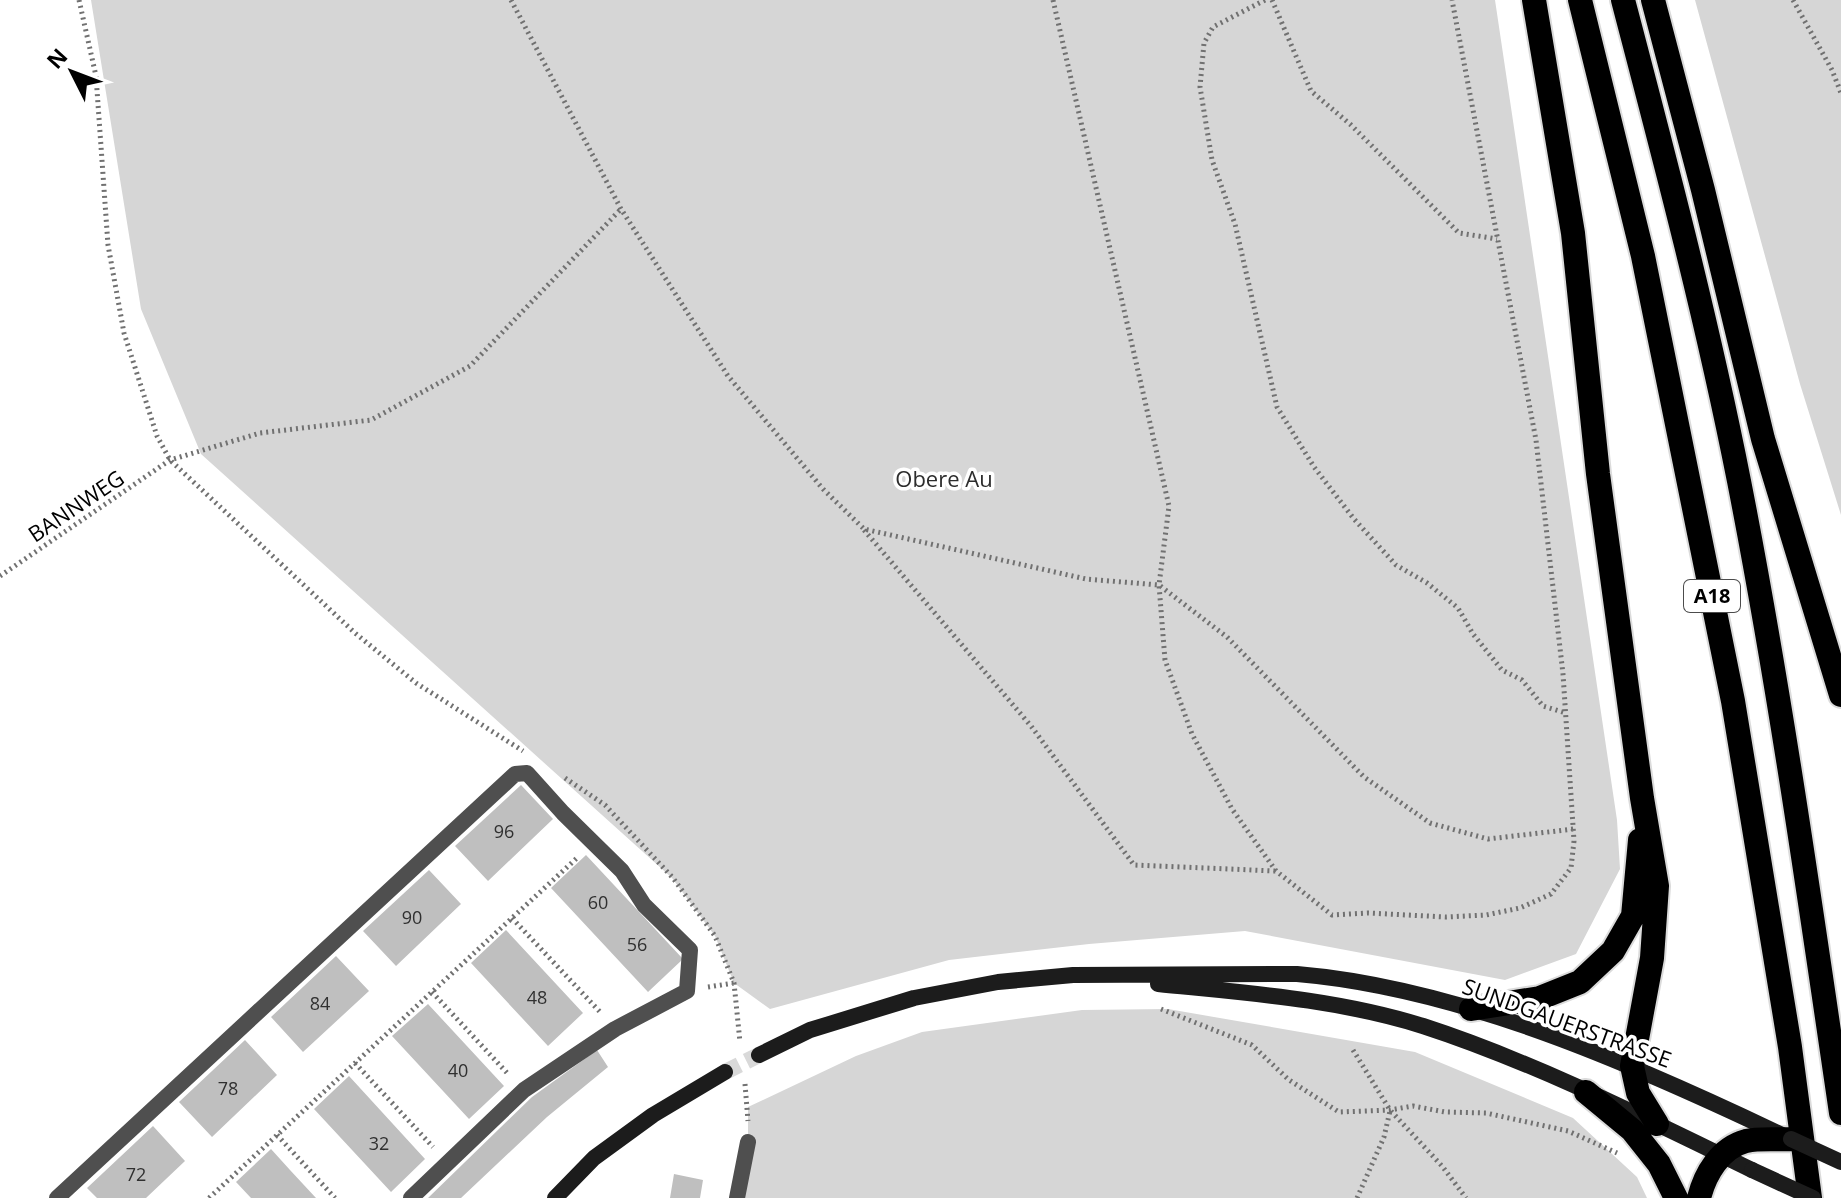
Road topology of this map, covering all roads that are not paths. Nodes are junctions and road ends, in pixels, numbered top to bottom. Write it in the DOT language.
graph roads {
  1 [pos="1534,0"];
  2 [pos="1580,0"];
  3 [pos="1623,0"];
  4 [pos="1653,0"];
  5 [pos="1841,695"];
  6 [pos="1642,798"];
  7 [pos="1073,975"];
  8 [pos="1471,1009"];
  9 [pos="759,1055"];
  10 [pos="1632,1066"];
  11 [pos="725,1072"];
  12 [pos="1586,1092"];
  13 [pos="1841,1113"];
  14 [pos="1657,1124"];
  15 [pos="1791,1139"];
  16 [pos="748,1142"];
  17 [pos="1721,1155"];
  18 [pos="1841,1162"];
  19 [pos="57,1198"];
  20 [pos="411,1198"];
  21 [pos="555,1198"];
  22 [pos="737,1198"];
  23 [pos="1676,1198"];
  24 [pos="1699,1198"];
  25 [pos="1811,1198"];
  1 -- 6 [label="highway"];
  2 -- 25 [label="highway, A18"];
  3 -- 13 [label="highway, A18"];
  4 -- 5 [label="highway"];
  6 -- 8 [label="highway"];
  6 -- 10 [label="highway"];
  7 -- 8 [label="main road, SUNDGAUERSTRASSE"];
  7 -- 9 [label="main road, SUNDGAUERSTRASSE"];
  7 -- 12 [label="main road, SUNDGAUERSTRASSE"];
  8 -- 10 [label="main road, SUNDGAUERSTRASSE"];
  10 -- 14 [label="highway"];
  10 -- 15 [label="main road, SUNDGAUERSTRASSE"];
  11 -- 21 [label="main road"];
  12 -- 14 [label="main road, SUNDGAUERSTRASSE"];
  12 -- 23 [label="highway"];
  14 -- 17 [label="main road, SUNDGAUERSTRASSE"];
  15 -- 17 [label="highway"];
  15 -- 18 [label="main road, SUNDGAUERSTRASSE, bridge"];
  16 -- 22 [label="street"];
  17 -- 24 [label="highway"];
  17 -- 25 [label="main road, SUNDGAUERSTRASSE, bridge"];
  19 -- 20 [label="street"];
}
